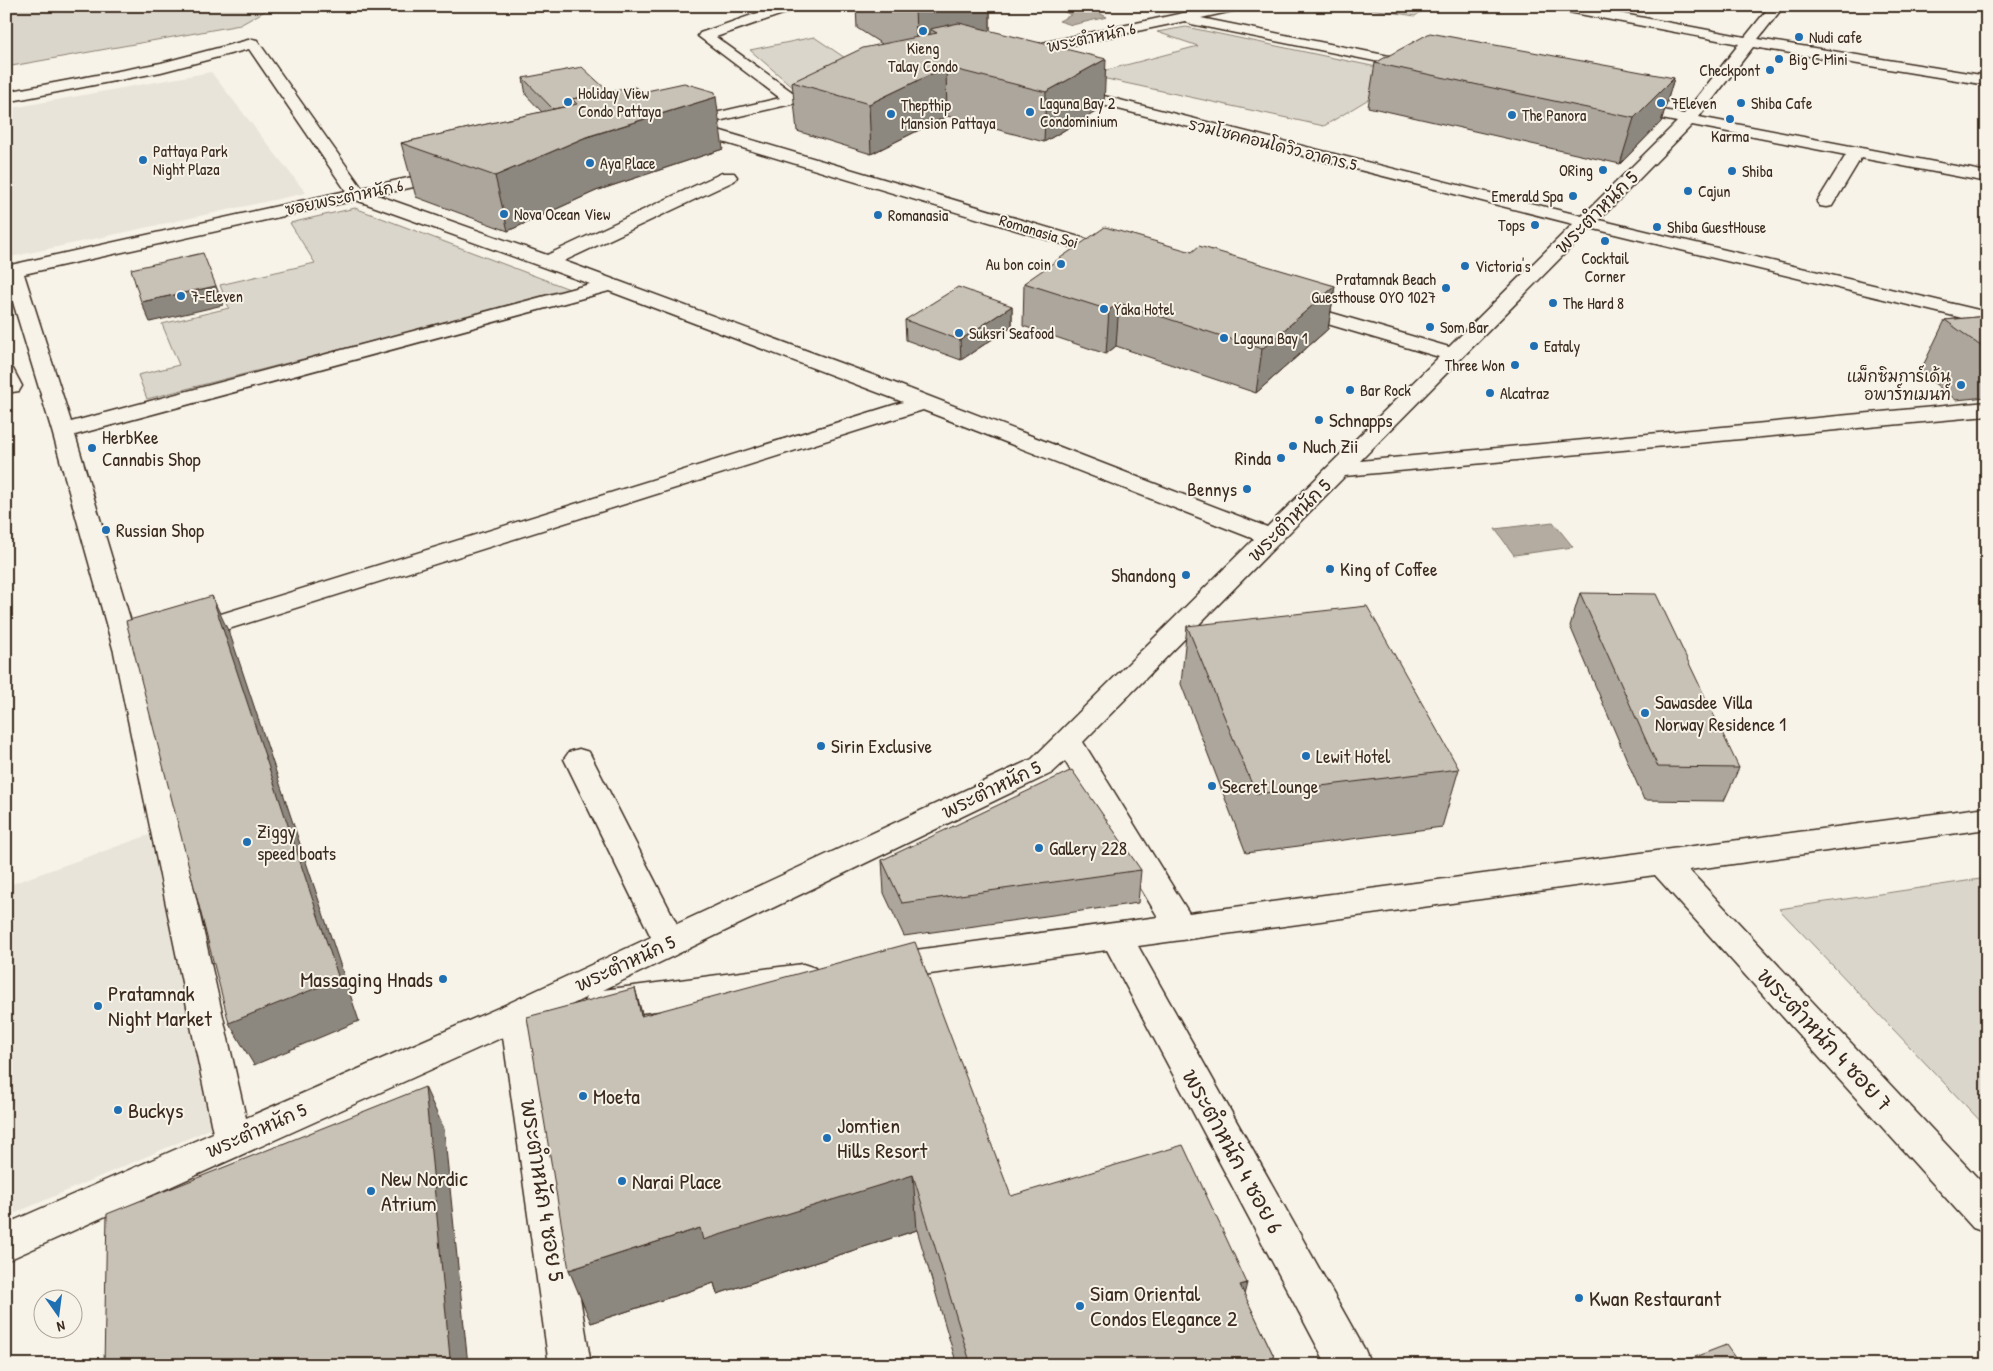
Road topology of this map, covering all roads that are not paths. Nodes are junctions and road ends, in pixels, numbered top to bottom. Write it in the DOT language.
graph roads {
  1 [pos="792,6"];
  2 [pos="1237,6"];
  3 [pos="1558,6"];
  4 [pos="1777,6"];
  5 [pos="1181,18"];
  6 [pos="1749,42"];
  7 [pos="998,56"];
  8 [pos="1434,69"];
  9 [pos="1987,81"];
  10 [pos="847,88"];
  11 [pos="1057,89"];
  12 [pos="6,98"];
  13 [pos="791,100"];
  14 [pos="1610,105"];
  15 [pos="1688,120"];
  16 [pos="682,125"];
  17 [pos="663,129"];
  18 [pos="1856,152"];
  19 [pos="462,171"];
  20 [pos="728,177"];
  21 [pos="1987,177"];
  22 [pos="358,194"];
  23 [pos="1826,202"];
  24 [pos="1586,222"];
  25 [pos="1130,258"];
  26 [pos="548,262"];
  27 [pos="10,271"];
  28 [pos="610,285"];
  29 [pos="1282,304"];
  30 [pos="1987,318"];
  31 [pos="1453,355"];
  32 [pos="6,373"];
  33 [pos="6,387"];
  34 [pos="923,403"];
  35 [pos="1987,409"];
  36 [pos="63,431"];
  37 [pos="1338,470"];
  38 [pos="1271,538"];
  39 [pos="146,646"];
  40 [pos="1068,742"];
  41 [pos="580,759"];
  42 [pos="1987,818"];
  43 [pos="1663,862"];
  44 [pos="1181,927"];
  45 [pos="1116,937"];
  46 [pos="670,942"];
  47 [pos="517,1015"];
  48 [pos="233,1140"];
  49 [pos="1987,1215"];
  50 [pos="6,1243"];
  51 [pos="570,1365"];
  52 [pos="1350,1365"];
  1 -- 13 [label="street"];
  2 -- 5 [label="street, พระตำหนัก 6"];
  3 -- 6 [label="street"];
  4 -- 6 [label="street, พระตำหนัก 5"];
  5 -- 7 [label="street, พระตำหนัก 6"];
  5 -- 8 [label="street"];
  6 -- 9 [label="street"];
  6 -- 15 [label="street, พระตำหนัก 5"];
  10 -- 13 [label="street"];
  11 -- 24 [label="street, รวมโชคคอนโดวิว อาคาร 5"];
  12 -- 22 [label="street"];
  13 -- 16 [label="street"];
  14 -- 15 [label="street"];
  15 -- 18 [label="street"];
  15 -- 24 [label="street, พระตำหนัก 5"];
  16 -- 17 [label="street"];
  16 -- 25 [label="street, Romanasia Soi"];
  18 -- 21 [label="street"];
  18 -- 23 [label="street"];
  19 -- 22 [label="street, ซอยพระตำหนัก 6"];
  20 -- 26 [label="street"];
  22 -- 26 [label="street"];
  22 -- 27 [label="street, ซอยพระตำหนัก 6"];
  24 -- 30 [label="street, รวมโชคคอนโดวิว อาคาร 5"];
  24 -- 31 [label="street, พระตำหนัก 5"];
  26 -- 28 [label="street"];
  27 -- 36 [label="street"];
  28 -- 34 [label="street"];
  28 -- 36 [label="street"];
  29 -- 31 [label="street"];
  31 -- 37 [label="street, พระตำหนัก 5"];
  32 -- 33 [label="street"];
  34 -- 38 [label="street"];
  34 -- 39 [label="street"];
  35 -- 37 [label="street"];
  36 -- 39 [label="street"];
  37 -- 38 [label="street, พระตำหนัก 5"];
  38 -- 40 [label="street, พระตำหนัก 5"];
  39 -- 48 [label="street"];
  40 -- 44 [label="street"];
  40 -- 46 [label="street, พระตำหนัก 5"];
  41 -- 46 [label="street"];
  42 -- 43 [label="street"];
  43 -- 44 [label="street"];
  43 -- 49 [label="street, พระตำหนัก 4 ซอย 7"];
  44 -- 45 [label="street"];
  45 -- 47 [label="street"];
  45 -- 52 [label="street, พระตำหนัก 4 ซอย 6"];
  46 -- 47 [label="street, พระตำหนัก 5"];
  47 -- 48 [label="street, พระตำหนัก 5"];
  47 -- 51 [label="street, พระตำหนัก 4 ซอย 5"];
  48 -- 50 [label="street, พระตำหนัก 5"];
}
